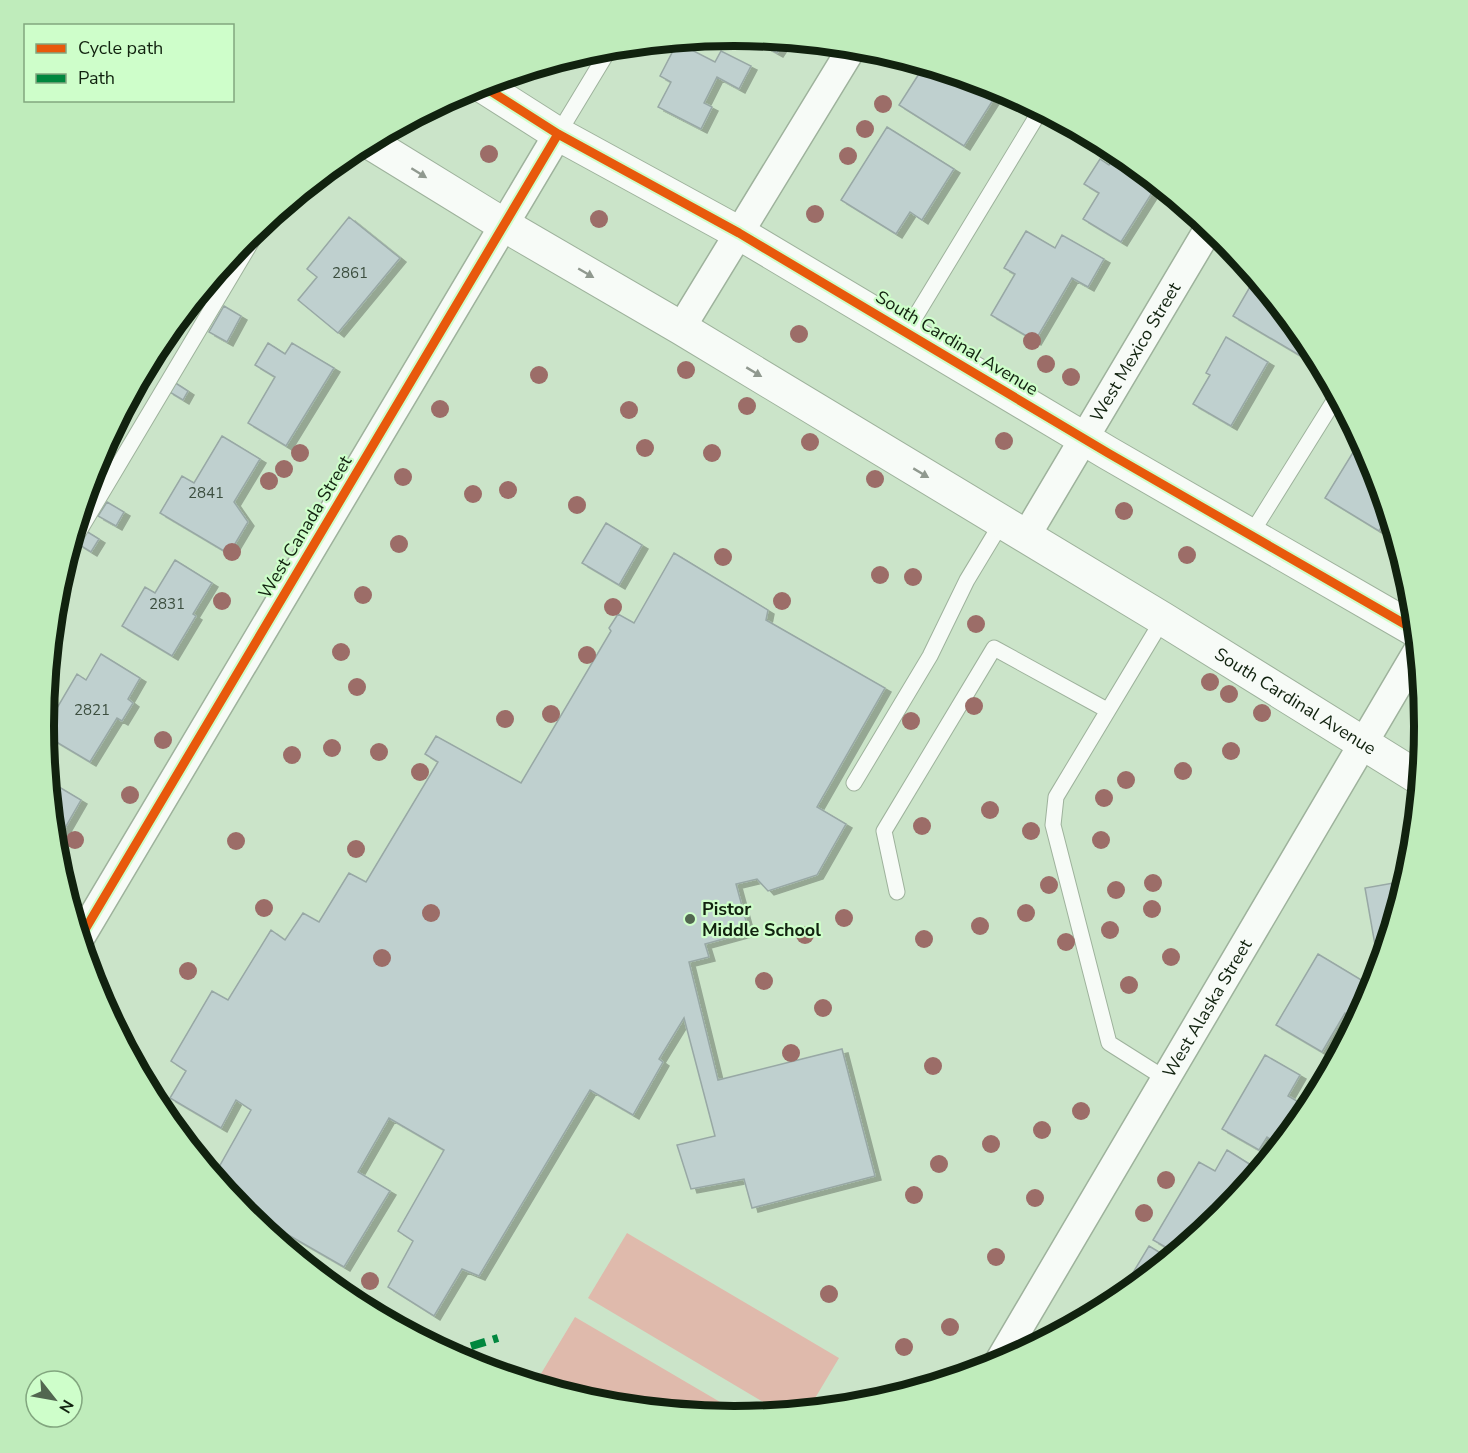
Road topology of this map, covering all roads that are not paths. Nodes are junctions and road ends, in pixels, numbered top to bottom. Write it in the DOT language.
graph roads {
  1 [pos="847,56"];
  2 [pos="603,60"];
  3 [pos="491,92"];
  4 [pos="1036,118"];
  5 [pos="558,134"];
  6 [pos="378,148"];
  7 [pos="504,225"];
  8 [pos="739,233"];
  9 [pos="1204,236"];
  10 [pos="243,256"];
  11 [pos="681,328"];
  12 [pos="906,332"];
  13 [pos="1332,403"];
  14 [pos="1084,438"];
  15 [pos="87,518"];
  16 [pos="1014,529"];
  17 [pos="1251,534"];
  18 [pos="1163,619"];
  19 [pos="1406,625"];
  20 [pos="1411,663"];
  21 [pos="1107,710"];
  22 [pos="1364,744"];
  23 [pos="1413,774"];
  24 [pos="854,783"];
  25 [pos="897,892"];
  26 [pos="85,929"];
  27 [pos="1166,1079"];
  28 [pos="1008,1349"];
  1 -- 8 [label="street"];
  2 -- 5 [label="lane"];
  3 -- 5 [label="main road, South Cardinal Avenue"];
  4 -- 12 [label="lane"];
  5 -- 7 [label="street, West Canada Street"];
  5 -- 8 [label="main road, South Cardinal Avenue"];
  6 -- 7 [label="main road, South Cardinal Avenue, one-way"];
  7 -- 11 [label="main road, South Cardinal Avenue, one-way"];
  7 -- 26 [label="street, West Canada Street"];
  8 -- 11 [label="street"];
  8 -- 12 [label="main road, South Cardinal Avenue"];
  9 -- 14 [label="street, West Mexico Street"];
  10 -- 15 [label="lane"];
  11 -- 16 [label="main road, South Cardinal Avenue, one-way"];
  12 -- 14 [label="main road, South Cardinal Avenue"];
  13 -- 17 [label="lane"];
  14 -- 16 [label="street, West Mexico Street"];
  14 -- 17 [label="main road, South Cardinal Avenue"];
  16 -- 18 [label="main road, South Cardinal Avenue"];
  16 -- 24 [label="lane"];
  17 -- 19 [label="main road, South Cardinal Avenue"];
  18 -- 21 [label="lane"];
  18 -- 22 [label="main road, South Cardinal Avenue"];
  20 -- 22 [label="street, West Alaska Street"];
  21 -- 25 [label="lane"];
  21 -- 27 [label="lane"];
  22 -- 23 [label="main road, South Cardinal Avenue"];
  22 -- 27 [label="street, West Alaska Street"];
  27 -- 28 [label="street, West Alaska Street"];
}
